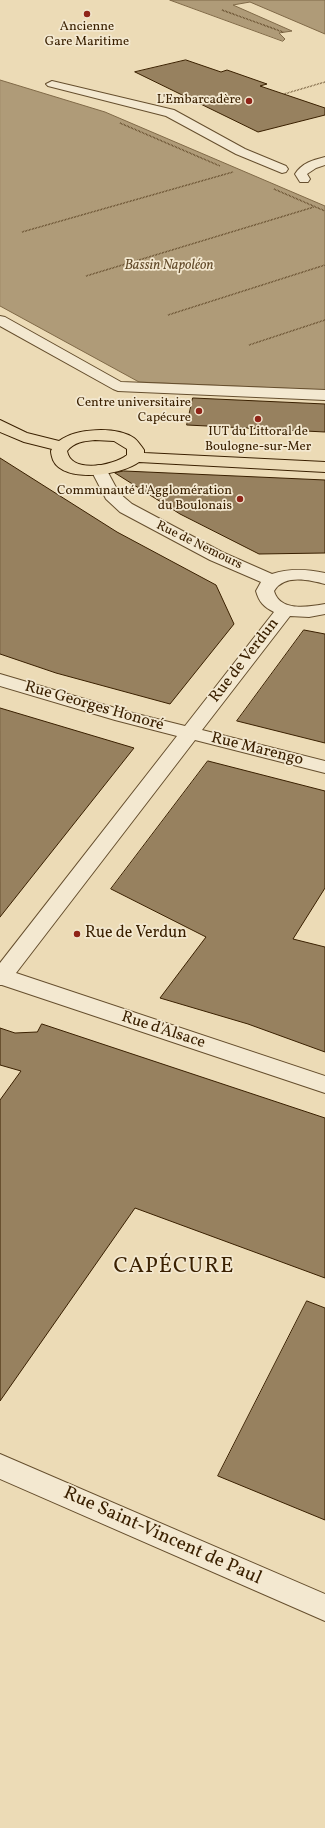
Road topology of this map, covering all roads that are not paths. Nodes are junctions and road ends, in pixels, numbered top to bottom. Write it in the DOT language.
graph roads {
  1 [pos="52,84"];
  2 [pos="325,161"];
  3 [pos="282,170"];
  4 [pos="317,177"];
  5 [pos="0,320"];
  6 [pos="325,395"];
  7 [pos="0,425"];
  8 [pos="61,446"];
  9 [pos="135,457"];
  10 [pos="325,467"];
  11 [pos="99,470"];
  12 [pos="325,578"];
  13 [pos="273,581"];
  14 [pos="325,609"];
  15 [pos="285,610"];
  16 [pos="0,680"];
  17 [pos="188,733"];
  18 [pos="325,767"];
  19 [pos="0,977"];
  20 [pos="325,1085"];
  21 [pos="0,1466"];
  22 [pos="325,1608"];
  1 -- 3 [label="street"];
  2 -- 4 [label="street"];
  5 -- 6 [label="street"];
  7 -- 8 [label="main road"];
  8 -- 9 [label="main road"];
  8 -- 11 [label="main road"];
  9 -- 10 [label="main road"];
  9 -- 11 [label="main road"];
  11 -- 13 [label="street, Rue de Nemours"];
  12 -- 13 [label="street"];
  13 -- 15 [label="street"];
  14 -- 15 [label="street"];
  15 -- 17 [label="street, Rue de Verdun"];
  16 -- 17 [label="street, Rue Georges Honoré"];
  17 -- 18 [label="street, Rue Marengo"];
  17 -- 19 [label="street, Rue de Verdun"];
  19 -- 20 [label="street, Rue d'Alsace"];
  21 -- 22 [label="street, Rue Saint-Vincent de Paul"];
}
